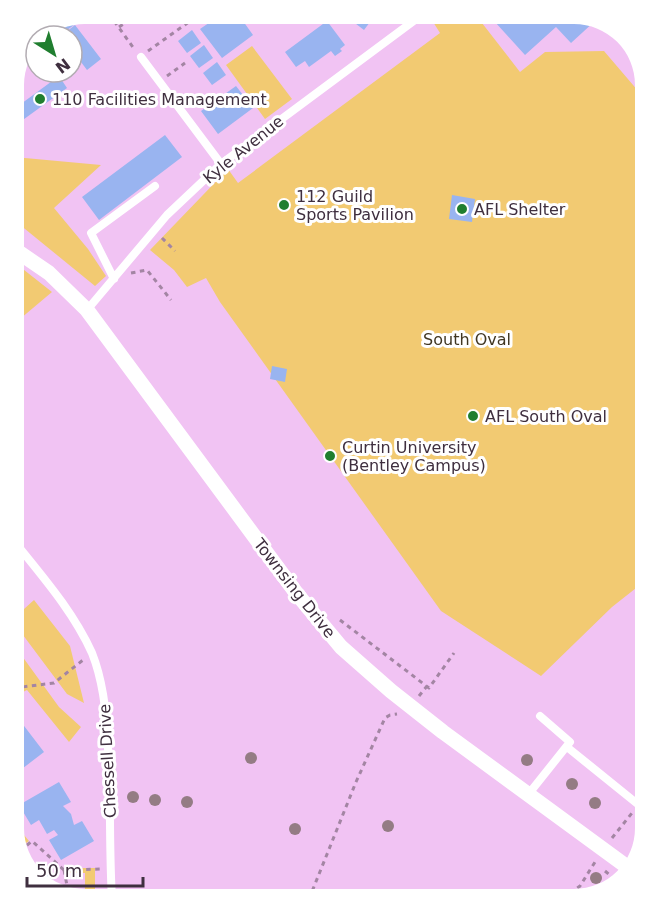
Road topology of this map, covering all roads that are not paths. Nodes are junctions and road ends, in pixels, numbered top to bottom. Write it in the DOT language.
graph roads {
  1 [pos="408,24"];
  2 [pos="141,57"];
  3 [pos="221,164"];
  4 [pos="155,186"];
  5 [pos="24,257"];
  6 [pos="114,279"];
  7 [pos="87,310"];
  8 [pos="24,553"];
  9 [pos="540,716"];
  10 [pos="567,747"];
  11 [pos="528,796"];
  12 [pos="635,802"];
  13 [pos="622,864"];
  14 [pos="112,889"];
  1 -- 3 [label="lane, Kyle Avenue"];
  2 -- 3 [label="lane"];
  3 -- 6 [label="lane, Kyle Avenue"];
  4 -- 6 [label="lane"];
  5 -- 7 [label="street, Townsing Drive"];
  6 -- 7 [label="lane, Kyle Avenue"];
  7 -- 11 [label="street, Townsing Drive"];
  8 -- 14 [label="lane, Chessell Drive"];
  9 -- 10 [label="lane"];
  10 -- 11 [label="lane"];
  10 -- 12 [label="lane"];
  11 -- 13 [label="street, Townsing Drive"];
}
